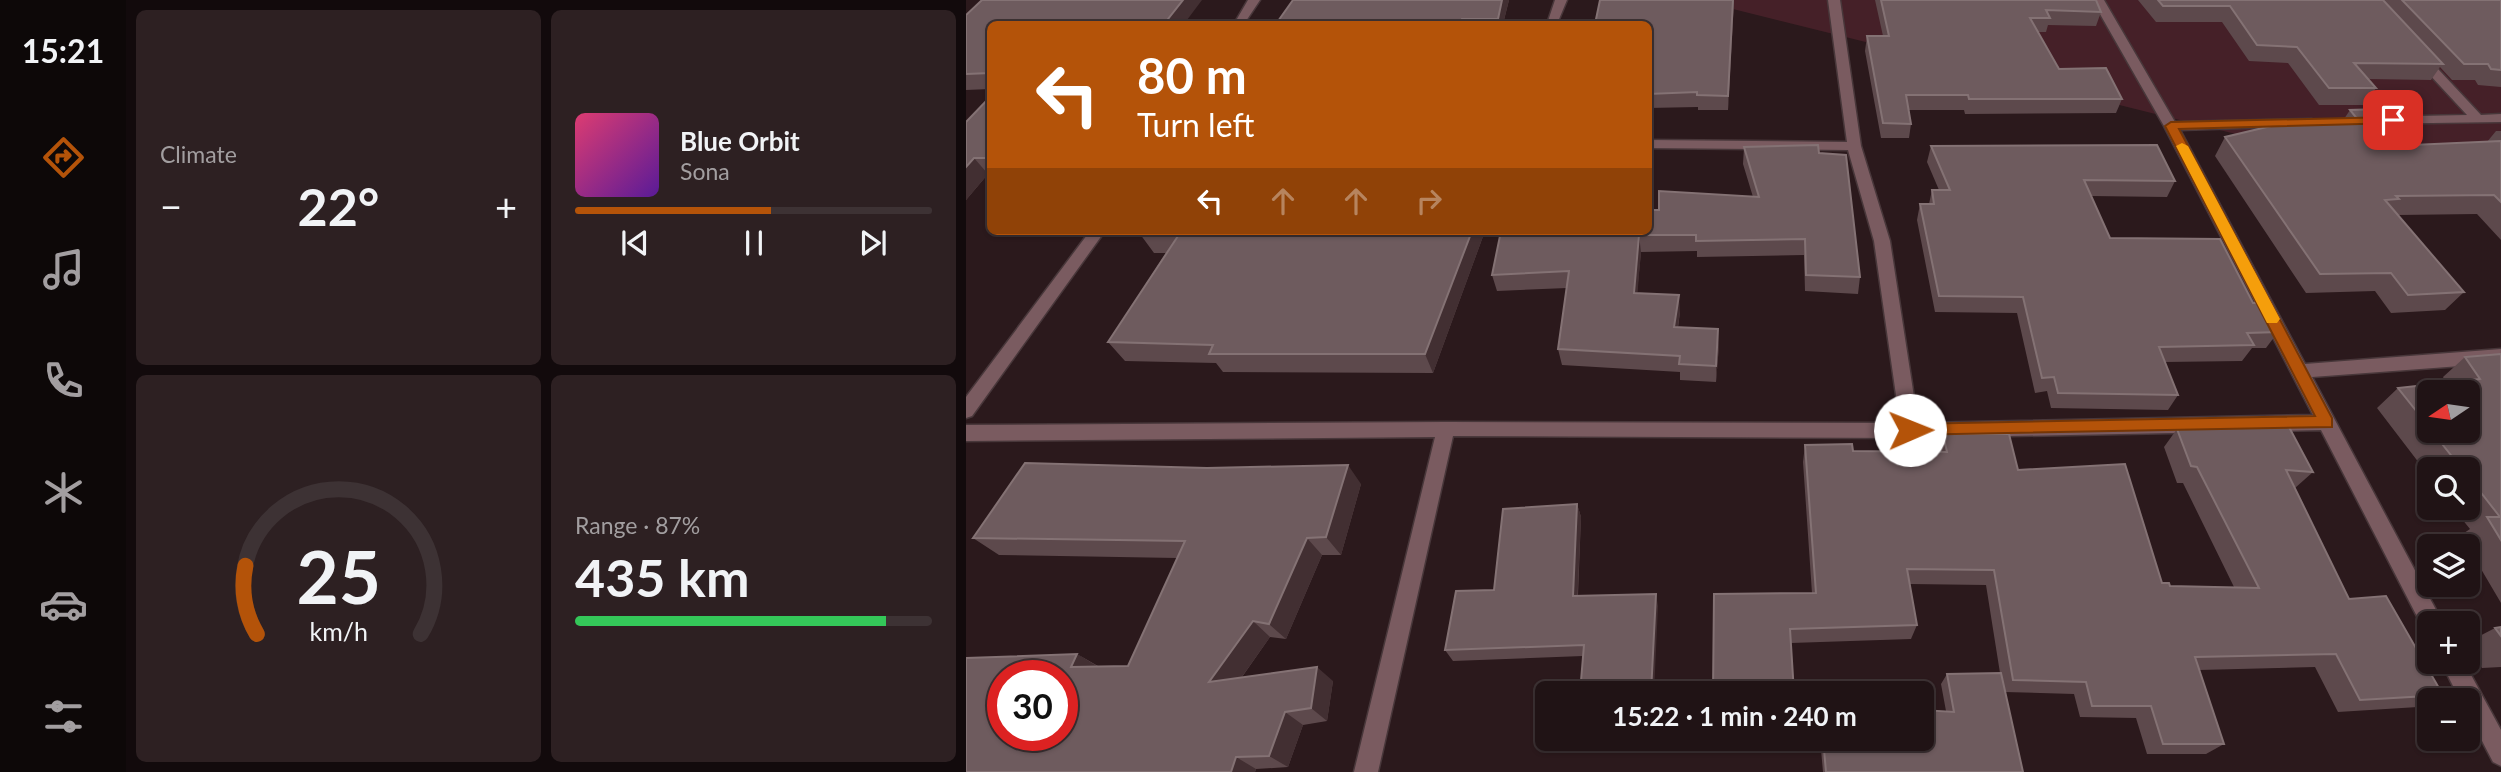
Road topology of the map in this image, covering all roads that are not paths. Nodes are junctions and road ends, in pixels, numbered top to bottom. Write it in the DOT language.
graph roads {
  1 [pos="1254,0"];
  2 [pos="1560,0"];
  3 [pos="1835,0"];
  4 [pos="2098,0"];
  5 [pos="1241,21"];
  6 [pos="1553,21"];
  7 [pos="2414,49"];
  8 [pos="2477,118"];
  9 [pos="2501,118"];
  10 [pos="2352,121"];
  11 [pos="2324,122"];
  12 [pos="2171,126"];
  13 [pos="1652,144"];
  14 [pos="1854,146"];
  15 [pos="1095,235"];
  16 [pos="2501,356"];
  17 [pos="2298,371"];
  18 [pos="966,411"];
  19 [pos="2327,422"];
  20 [pos="1447,429"];
  21 [pos="1910,430"];
  22 [pos="966,433"];
  23 [pos="2426,611"];
  24 [pos="2458,674"];
  25 [pos="2501,754"];
  26 [pos="1366,772"];
  1 -- 5 [label="street"];
  2 -- 6 [label="street"];
  3 -- 14 [label="street"];
  4 -- 12 [label="street"];
  7 -- 8 [label="street"];
  8 -- 9 [label="street"];
  8 -- 10 [label="street"];
  11 -- 12 [label="street"];
  12 -- 17 [label="street"];
  13 -- 14 [label="street"];
  14 -- 21 [label="street"];
  15 -- 18 [label="street"];
  16 -- 17 [label="street"];
  17 -- 19 [label="street"];
  19 -- 21 [label="street"];
  19 -- 23 [label="street"];
  20 -- 21 [label="street"];
  20 -- 22 [label="street"];
  20 -- 26 [label="street"];
  24 -- 25 [label="street"];
}
